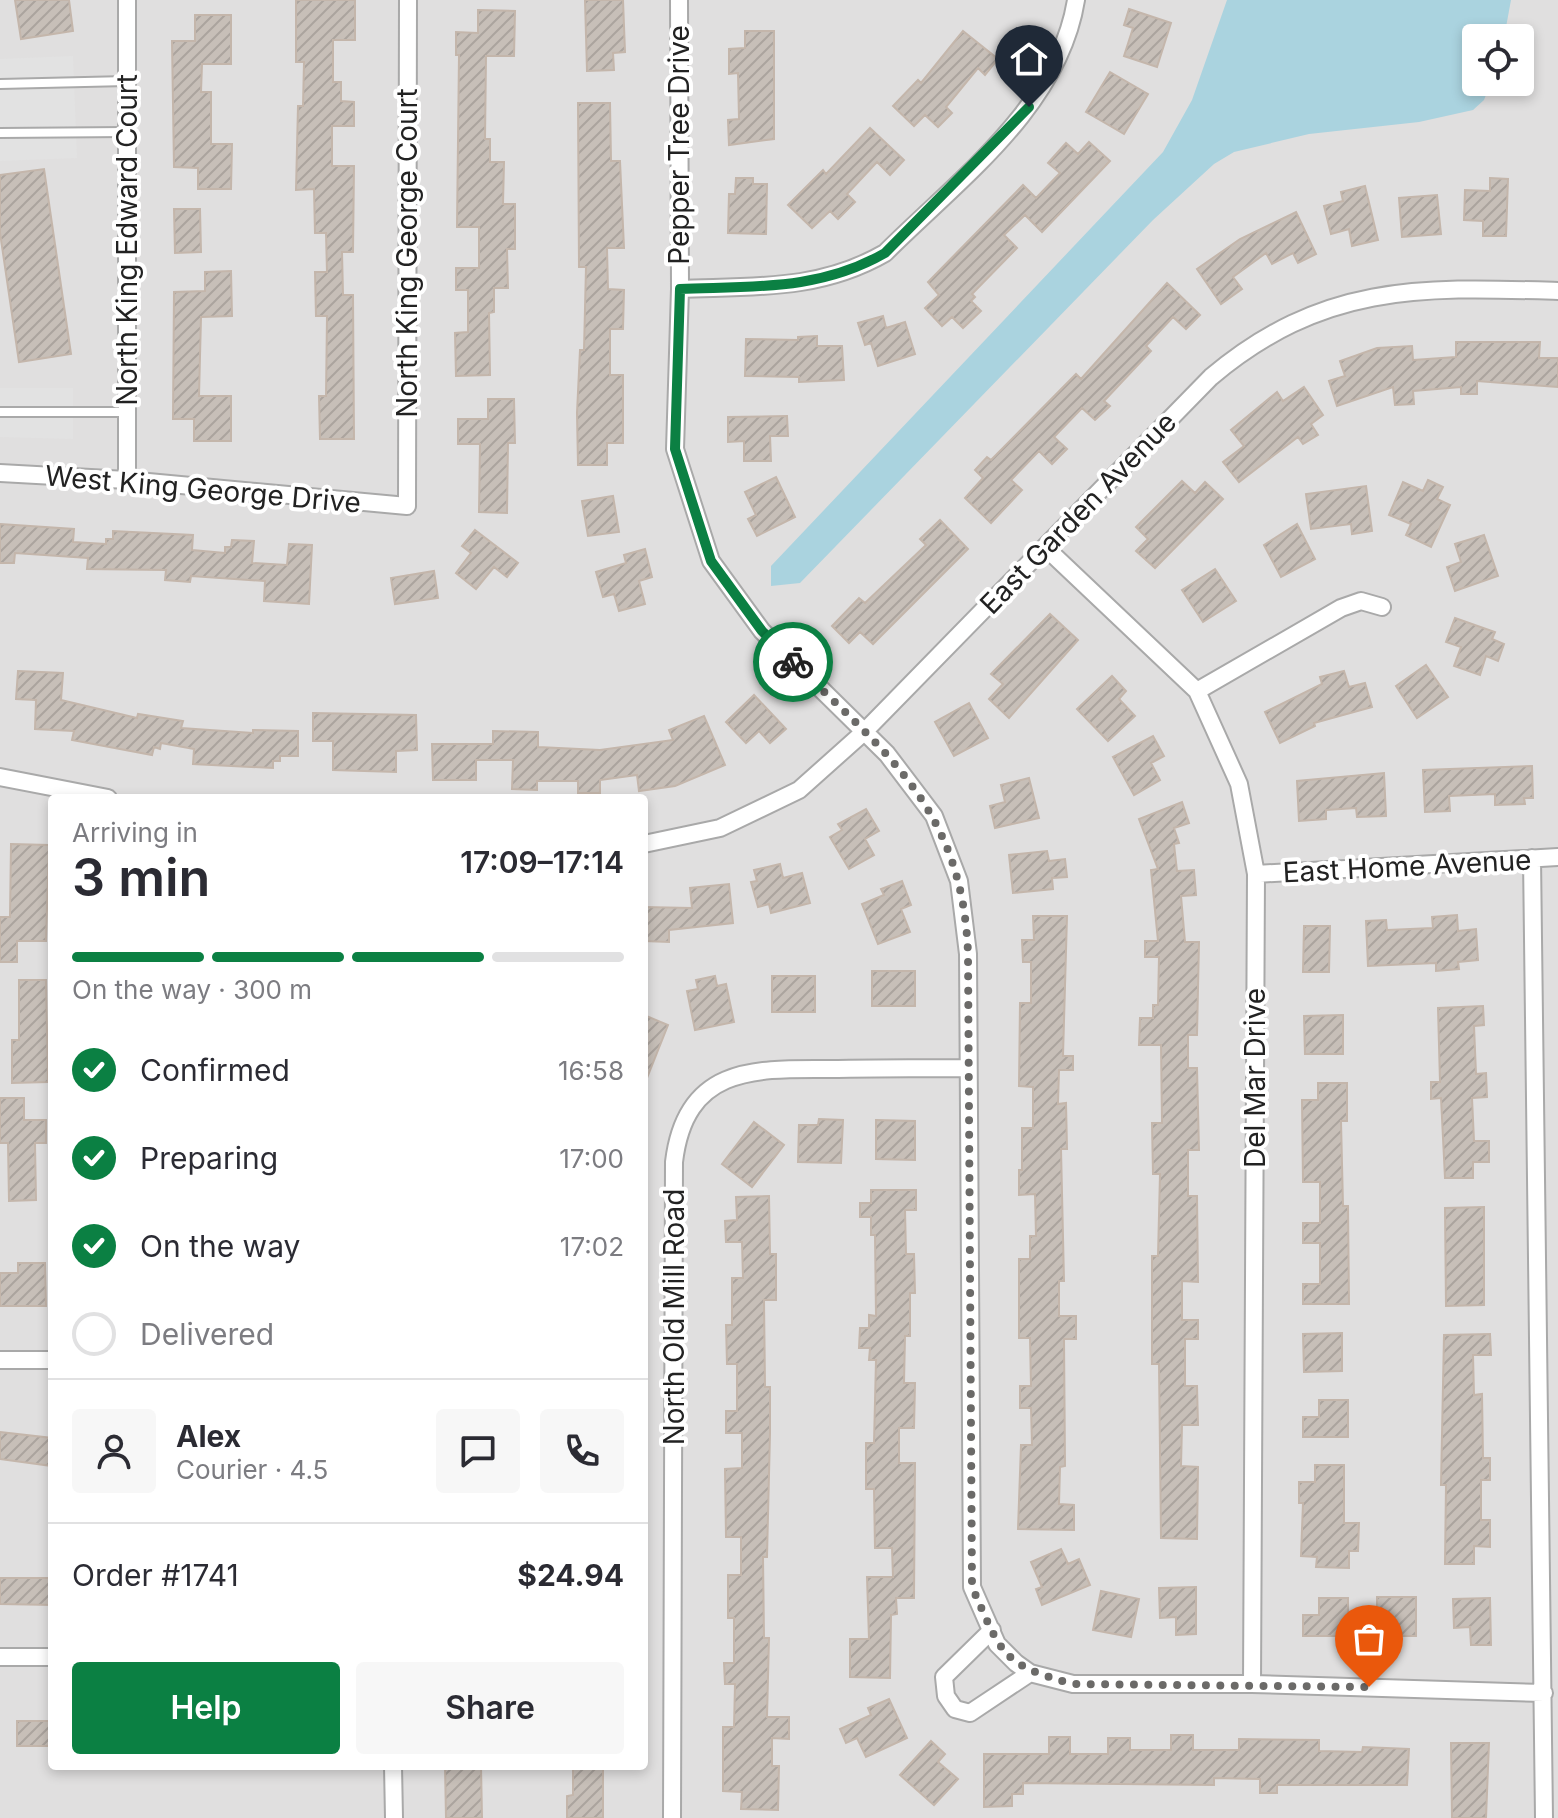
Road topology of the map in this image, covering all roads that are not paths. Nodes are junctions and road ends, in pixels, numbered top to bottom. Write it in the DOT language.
graph roads {
  1 [pos="127,0"];
  2 [pos="408,0"];
  3 [pos="679,0"];
  4 [pos="1076,0"];
  5 [pos="127,81"];
  6 [pos="0,84"];
  7 [pos="127,132"];
  8 [pos="0,133"];
  9 [pos="680,289"];
  10 [pos="1558,291"];
  11 [pos="0,412"];
  12 [pos="127,412"];
  13 [pos="0,473"];
  14 [pos="127,480"];
  15 [pos="407,506"];
  16 [pos="1046,548"];
  17 [pos="1382,607"];
  18 [pos="1197,691"];
  19 [pos="864,732"];
  20 [pos="0,777"];
  21 [pos="87,794"];
  22 [pos="648,843"];
  23 [pos="1558,857"];
  24 [pos="1532,858"];
  25 [pos="1256,874"];
  26 [pos="967,1068"];
  27 [pos="0,1360"];
  28 [pos="48,1360"];
  29 [pos="992,1630"];
  30 [pos="0,1657"];
  31 [pos="48,1657"];
  32 [pos="1030,1673"];
  33 [pos="1252,1684"];
  34 [pos="1544,1693"];
  35 [pos="393,1770"];
  36 [pos="394,1818"];
  37 [pos="672,1818"];
  38 [pos="1544,1818"];
  1 -- 5 [label="street, North King Edward Court"];
  2 -- 15 [label="street, North King George Court"];
  3 -- 9 [label="street, Pepper Tree Drive"];
  4 -- 9 [label="street"];
  5 -- 6 [label="lane"];
  5 -- 7 [label="street, North King Edward Court"];
  7 -- 8 [label="lane"];
  7 -- 12 [label="street, North King Edward Court"];
  9 -- 19 [label="street, Pepper Tree Drive"];
  10 -- 16 [label="street, East Garden Avenue"];
  11 -- 12 [label="lane"];
  12 -- 14 [label="street, North King Edward Court"];
  13 -- 14 [label="street, West King George Drive"];
  14 -- 15 [label="street, West King George Drive"];
  16 -- 18 [label="street, Del Mar Drive"];
  16 -- 19 [label="street, East Garden Avenue"];
  17 -- 18 [label="street"];
  18 -- 25 [label="street, Del Mar Drive"];
  19 -- 22 [label="street, East Garden Avenue"];
  19 -- 26 [label="street, Pepper Tree Drive"];
  20 -- 21 [label="street"];
  23 -- 24 [label="street, East Home Avenue"];
  24 -- 25 [label="street, East Home Avenue"];
  24 -- 34 [label="street"];
  25 -- 33 [label="street, Del Mar Drive"];
  26 -- 29 [label="street, Pepper Tree Drive"];
  26 -- 37 [label="street, North Old Mill Road"];
  27 -- 28 [label="street"];
  29 -- 32 [label="street, Pepper Tree Drive"];
  29 -- 32 [label="street"];
  30 -- 31 [label="street"];
  32 -- 33 [label="street, Pepper Tree Drive"];
  33 -- 34 [label="street, Pepper Tree Drive"];
  34 -- 38 [label="street"];
  35 -- 36 [label="street"];
}
